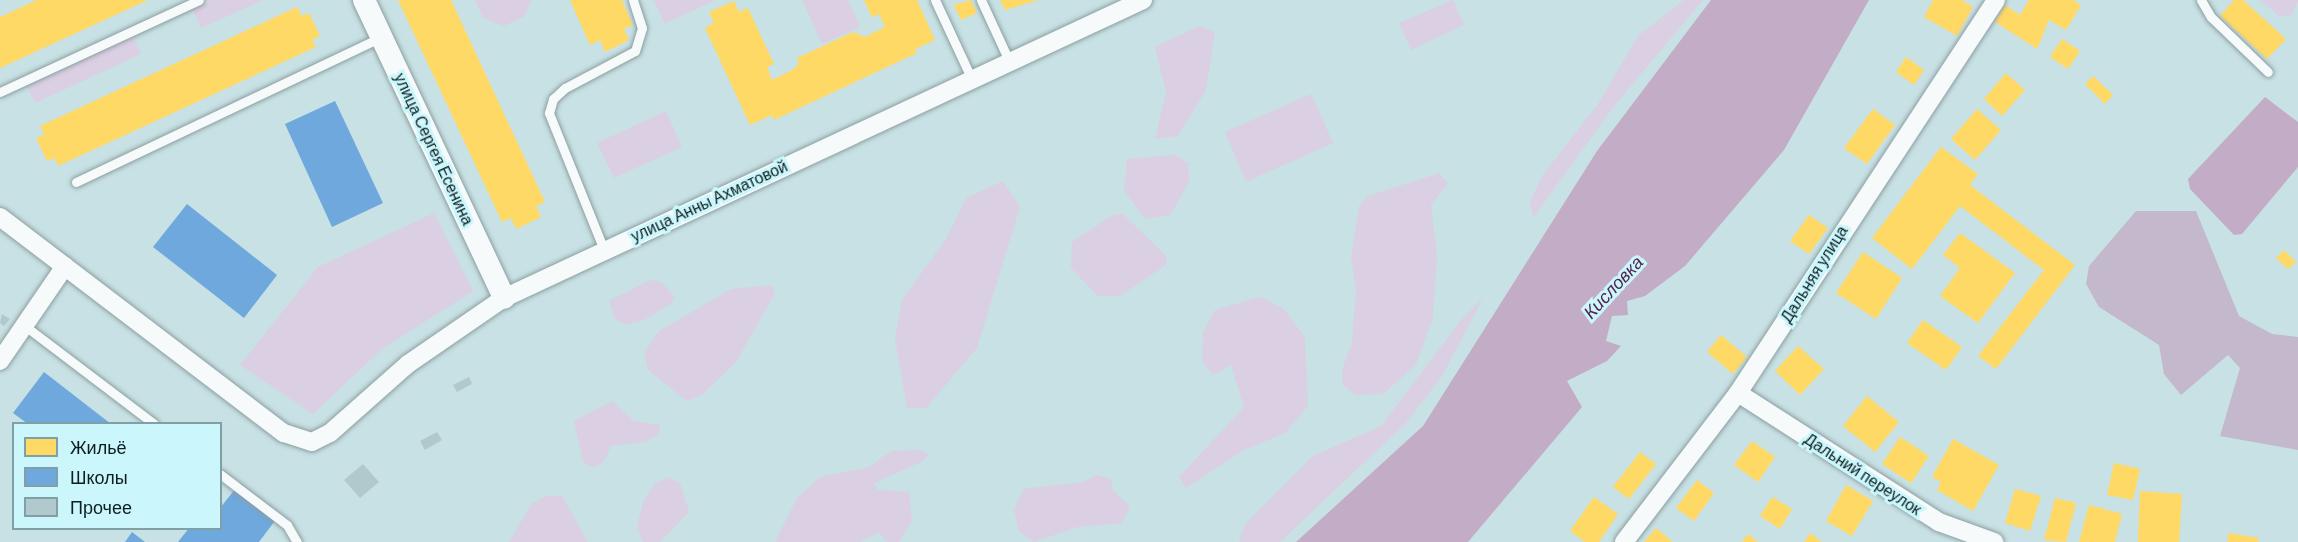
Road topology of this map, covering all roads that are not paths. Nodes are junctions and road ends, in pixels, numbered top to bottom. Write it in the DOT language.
graph roads {
  1 [pos="199,0"];
  2 [pos="364,0"];
  3 [pos="633,0"];
  4 [pos="935,0"];
  5 [pos="981,0"];
  6 [pos="1143,0"];
  7 [pos="1996,0"];
  8 [pos="2201,0"];
  9 [pos="382,37"];
  10 [pos="1011,65"];
  11 [pos="2268,72"];
  12 [pos="973,82"];
  13 [pos="0,92"];
  14 [pos="76,182"];
  15 [pos="0,217"];
  16 [pos="604,250"];
  17 [pos="65,266"];
  18 [pos="504,298"];
  19 [pos="25,326"];
  20 [pos="0,361"];
  21 [pos="1738,393"];
  22 [pos="153,422"];
  23 [pos="222,476"];
  24 [pos="297,542"];
  25 [pos="1624,542"];
  26 [pos="1994,542"];
  1 -- 13 [label="lane"];
  2 -- 9 [label="street, улица Сергея Есенина"];
  3 -- 16 [label="lane"];
  4 -- 12 [label="lane"];
  5 -- 10 [label="lane"];
  6 -- 10 [label="street, улица Анны Ахматовой"];
  7 -- 21 [label="street, Дальняя улица"];
  8 -- 11 [label="lane"];
  9 -- 14 [label="lane"];
  9 -- 18 [label="street, улица Сергея Есенина"];
  10 -- 12 [label="street, улица Анны Ахматовой"];
  12 -- 16 [label="street, улица Анны Ахматовой"];
  15 -- 17 [label="street"];
  16 -- 18 [label="street, улица Анны Ахматовой"];
  17 -- 18 [label="street, улица Анны Ахматовой"];
  17 -- 19 [label="street"];
  19 -- 20 [label="street"];
  19 -- 22 [label="lane"];
  21 -- 25 [label="street, Дальняя улица"];
  21 -- 26 [label="street, Дальний переулок"];
  23 -- 24 [label="lane"];
}
